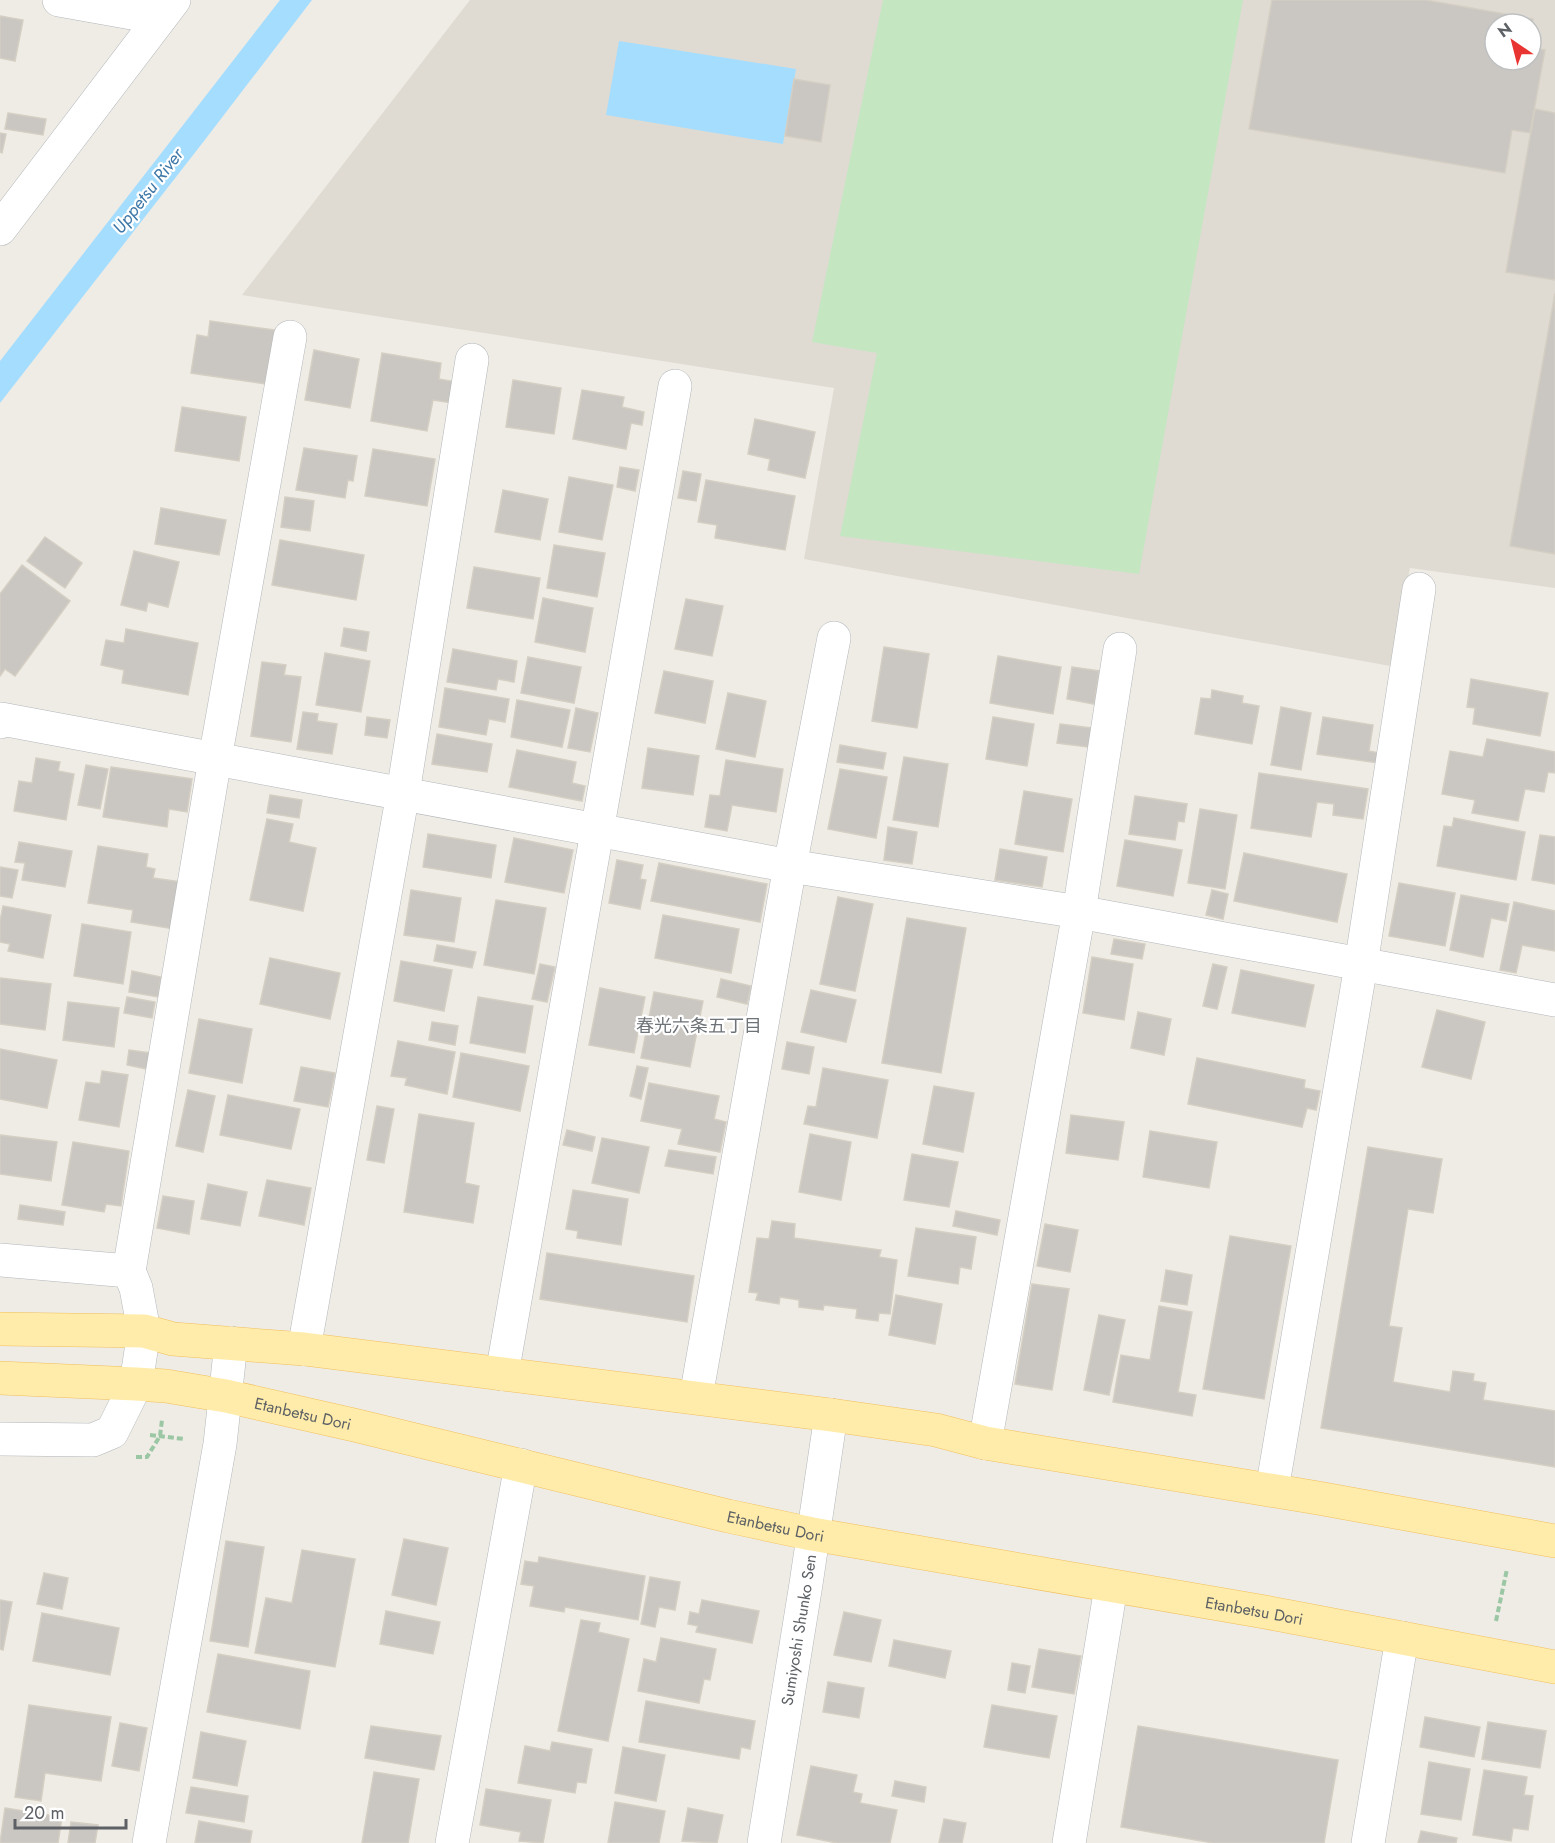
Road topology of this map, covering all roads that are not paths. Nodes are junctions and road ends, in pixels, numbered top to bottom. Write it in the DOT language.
graph roads {
  1 [pos="59,0"];
  2 [pos="167,9"];
  3 [pos="0,229"];
  4 [pos="290,337"];
  5 [pos="472,360"];
  6 [pos="675,386"];
  7 [pos="1419,589"];
  8 [pos="834,638"];
  9 [pos="1120,650"];
  10 [pos="0,722"];
  11 [pos="215,759"];
  12 [pos="403,793"];
  13 [pos="598,829"];
  14 [pos="790,866"];
  15 [pos="1079,912"];
  16 [pos="1361,965"];
  17 [pos="1555,1000"];
  18 [pos="0,1260"];
  19 [pos="129,1271"];
  20 [pos="0,1329"];
  21 [pos="144,1331"];
  22 [pos="231,1343"];
  23 [pos="304,1349"];
  24 [pos="502,1374"];
  25 [pos="0,1378"];
  26 [pos="136,1384"];
  27 [pos="226,1396"];
  28 [pos="696,1397"];
  29 [pos="831,1415"];
  30 [pos="0,1439"];
  31 [pos="985,1443"];
  32 [pos="521,1465"];
  33 [pos="1272,1490"];
  34 [pos="812,1534"];
  35 [pos="1555,1540"];
  36 [pos="1111,1587"];
  37 [pos="1402,1638"];
  38 [pos="1555,1667"];
  39 [pos="149,1843"];
  40 [pos="452,1843"];
  41 [pos="764,1843"];
  42 [pos="1069,1843"];
  43 [pos="1368,1843"];
  1 -- 2 [label="street"];
  2 -- 3 [label="street"];
  4 -- 11 [label="street"];
  5 -- 12 [label="street"];
  6 -- 13 [label="street"];
  7 -- 16 [label="street"];
  8 -- 14 [label="street"];
  9 -- 15 [label="street"];
  10 -- 11 [label="street"];
  11 -- 12 [label="street"];
  11 -- 19 [label="street"];
  12 -- 13 [label="street"];
  12 -- 23 [label="street"];
  13 -- 14 [label="street"];
  13 -- 24 [label="street"];
  14 -- 15 [label="street"];
  14 -- 28 [label="street"];
  15 -- 16 [label="street"];
  15 -- 31 [label="street"];
  16 -- 17 [label="street"];
  16 -- 33 [label="street"];
  18 -- 19 [label="street"];
  19 -- 21 [label="street"];
  20 -- 21 [label="main road"];
  21 -- 22 [label="main road"];
  21 -- 26 [label="street"];
  22 -- 23 [label="main road"];
  22 -- 27 [label="street"];
  23 -- 24 [label="main road"];
  24 -- 28 [label="main road"];
  25 -- 26 [label="main road, Etanbetsu Dori"];
  26 -- 27 [label="main road, Etanbetsu Dori"];
  26 -- 30 [label="street"];
  27 -- 32 [label="main road, Etanbetsu Dori"];
  27 -- 39 [label="street"];
  28 -- 29 [label="main road"];
  29 -- 31 [label="main road"];
  29 -- 34 [label="street, Sumiyoshi Shunko Sen"];
  31 -- 33 [label="main road"];
  32 -- 34 [label="main road, Etanbetsu Dori"];
  32 -- 40 [label="street"];
  33 -- 35 [label="main road"];
  34 -- 36 [label="main road, Etanbetsu Dori"];
  34 -- 41 [label="street, Sumiyoshi Shunko Sen"];
  36 -- 37 [label="main road, Etanbetsu Dori"];
  36 -- 42 [label="street"];
  37 -- 38 [label="main road, Etanbetsu Dori"];
  37 -- 43 [label="street"];
}
